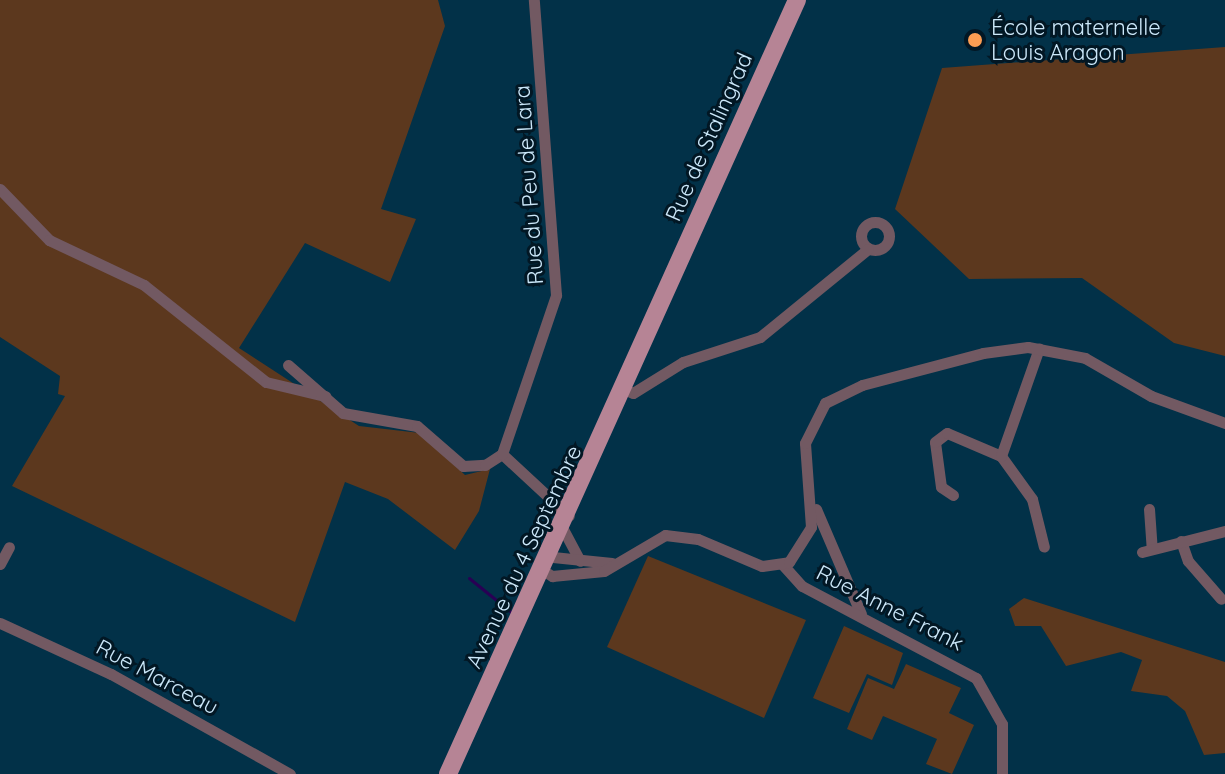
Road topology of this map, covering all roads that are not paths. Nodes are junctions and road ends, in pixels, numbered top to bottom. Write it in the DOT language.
graph roads {
  1 [pos="534,0"];
  2 [pos="797,0"];
  3 [pos="0,189"];
  4 [pos="868,249"];
  5 [pos="1039,348"];
  6 [pos="288,365"];
  7 [pos="622,389"];
  8 [pos="325,396"];
  9 [pos="1225,423"];
  10 [pos="502,454"];
  11 [pos="1001,456"];
  12 [pos="953,495"];
  13 [pos="813,502"];
  14 [pos="1149,509"];
  15 [pos="565,519"];
  16 [pos="1225,531"];
  17 [pos="1181,541"];
  18 [pos="9,547"];
  19 [pos="1044,547"];
  20 [pos="580,561"];
  21 [pos="544,563"];
  22 [pos="612,563"];
  23 [pos="0,564"];
  24 [pos="783,565"];
  25 [pos="1221,599"];
  26 [pos="862,615"];
  27 [pos="0,623"];
  28 [pos="290,774"];
  29 [pos="448,774"];
  30 [pos="1002,774"];
  1 -- 10 [label="street, Rue du Peu de Lara"];
  2 -- 7 [label="main road, Rue de Stalingrad"];
  3 -- 8 [label="street"];
  4 -- 7 [label="street"];
  5 -- 9 [label="street"];
  5 -- 11 [label="street"];
  5 -- 13 [label="street"];
  6 -- 8 [label="street"];
  7 -- 15 [label="main road, Avenue du 4 Septembre"];
  8 -- 10 [label="street"];
  10 -- 15 [label="street"];
  11 -- 12 [label="street"];
  11 -- 19 [label="street"];
  13 -- 24 [label="street"];
  13 -- 26 [label="street"];
  14 -- 17 [label="street"];
  15 -- 20 [label="street"];
  15 -- 21 [label="main road, Avenue du 4 Septembre"];
  16 -- 17 [label="street"];
  17 -- 25 [label="street"];
  18 -- 23 [label="street"];
  20 -- 21 [label="street"];
  20 -- 22 [label="street"];
  21 -- 22 [label="street"];
  21 -- 29 [label="main road, Avenue du 4 Septembre"];
  22 -- 24 [label="street"];
  24 -- 26 [label="street, Rue Anne Frank"];
  26 -- 30 [label="street, Rue Anne Frank"];
  27 -- 28 [label="street, Rue Marceau"];
}
